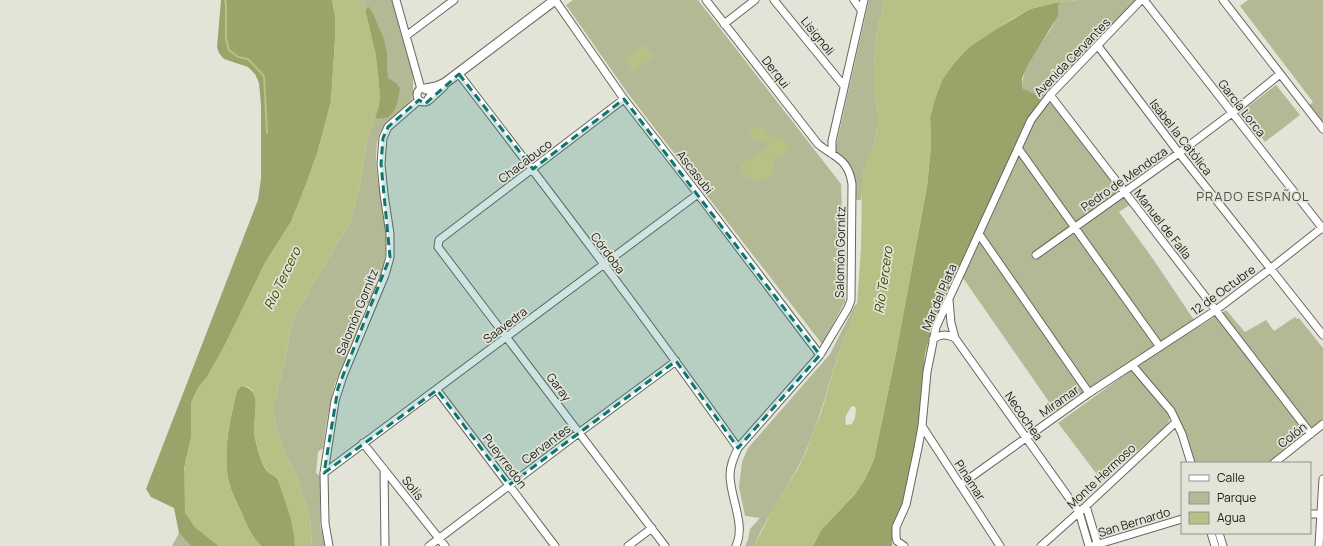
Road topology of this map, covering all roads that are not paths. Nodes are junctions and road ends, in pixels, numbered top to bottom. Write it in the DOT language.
graph roads {
  1 [pos="396,0"];
  2 [pos="454,0"];
  3 [pos="555,0"];
  4 [pos="706,0"];
  5 [pos="755,0"];
  6 [pos="774,0"];
  7 [pos="854,0"];
  8 [pos="864,0"];
  9 [pos="1143,0"];
  10 [pos="1223,0"];
  11 [pos="862,10"];
  12 [pos="724,24"];
  13 [pos="406,36"];
  14 [pos="1098,46"];
  15 [pos="459,74"];
  16 [pos="1280,74"];
  17 [pos="445,83"];
  18 [pos="844,86"];
  19 [pos="423,89"];
  20 [pos="1050,96"];
  21 [pos="624,99"];
  22 [pos="424,100"];
  23 [pos="1036,112"];
  24 [pos="1232,113"];
  25 [pos="1323,129"];
  26 [pos="1018,148"];
  27 [pos="1179,153"];
  28 [pos="832,154"];
  29 [pos="533,170"];
  30 [pos="1125,192"];
  31 [pos="698,194"];
  32 [pos="1074,227"];
  33 [pos="1323,228"];
  34 [pos="979,234"];
  35 [pos="439,240"];
  36 [pos="1036,255"];
  37 [pos="604,265"];
  38 [pos="1270,269"];
  39 [pos="949,297"];
  40 [pos="1216,310"];
  41 [pos="1323,335"];
  42 [pos="507,337"];
  43 [pos="954,338"];
  44 [pos="933,339"];
  45 [pos="1160,347"];
  46 [pos="820,355"];
  47 [pos="676,361"];
  48 [pos="1132,365"];
  49 [pos="437,390"];
  50 [pos="1089,393"];
  51 [pos="1176,422"];
  52 [pos="1323,424"];
  53 [pos="922,426"];
  54 [pos="580,432"];
  55 [pos="1311,434"];
  56 [pos="1025,438"];
  57 [pos="364,444"];
  58 [pos="738,448"];
  59 [pos="1191,462"];
  60 [pos="1275,462"];
  61 [pos="384,469"];
  62 [pos="324,473"];
  63 [pos="1323,480"];
  64 [pos="509,485"];
  65 [pos="960,485"];
  66 [pos="1086,506"];
  67 [pos="1079,512"];
  68 [pos="1311,514"];
  69 [pos="1322,514"];
  70 [pos="1181,519"];
  71 [pos="652,528"];
  72 [pos="1211,534"];
  73 [pos="1219,534"];
  74 [pos="440,538"];
  75 [pos="1096,545"];
  76 [pos="329,546"];
  77 [pos="385,546"];
  78 [pos="429,546"];
  79 [pos="445,546"];
  80 [pos="555,546"];
  81 [pos="628,546"];
  82 [pos="665,546"];
  83 [pos="736,546"];
  84 [pos="904,546"];
  85 [pos="1000,546"];
  86 [pos="1041,546"];
  87 [pos="1089,546"];
  88 [pos="1215,546"];
  89 [pos="1223,546"];
  90 [pos="1319,546"];
  1 -- 13 [label="street"];
  2 -- 13 [label="street"];
  3 -- 15 [label="main road"];
  3 -- 21 [label="street, Ascasubi"];
  4 -- 12 [label="street, Derqui"];
  5 -- 12 [label="street"];
  6 -- 18 [label="street, Lisignoli"];
  7 -- 11 [label="street"];
  8 -- 11 [label="street"];
  9 -- 14 [label="street, Avenida Cervantes"];
  9 -- 24 [label="street, García Lorca"];
  10 -- 16 [label="street"];
  11 -- 18 [label="street"];
  12 -- 28 [label="street, Derqui"];
  13 -- 19 [label="street"];
  14 -- 20 [label="street, Avenida Cervantes"];
  14 -- 27 [label="street, Isabel la Católica"];
  15 -- 17 [label="main road"];
  15 -- 29 [label="street, Córdoba"];
  16 -- 24 [label="street, Pedro de Mendoza"];
  16 -- 25 [label="street"];
  17 -- 19 [label="main road"];
  17 -- 22 [label="main road"];
  18 -- 28 [label="street"];
  19 -- 22 [label="street"];
  19 -- 22 [label="street"];
  20 -- 23 [label="street, Avenida Cervantes"];
  20 -- 30 [label="street, Manuel de Falla"];
  21 -- 29 [label="street, Chacabuco"];
  21 -- 31 [label="street, Ascasubi"];
  22 -- 62 [label="street, Salomón Gornitz"];
  23 -- 26 [label="street, Mar del Plata"];
  24 -- 27 [label="street, Pedro de Mendoza"];
  24 -- 33 [label="street, García Lorca"];
  26 -- 32 [label="street"];
  26 -- 34 [label="street, Mar del Plata"];
  27 -- 30 [label="street, Pedro de Mendoza"];
  27 -- 38 [label="street, Isabel la Católica"];
  28 -- 46 [label="street, Salomón Gornitz"];
  29 -- 35 [label="street, Chacabuco"];
  29 -- 37 [label="street, Córdoba"];
  30 -- 32 [label="street, Pedro de Mendoza"];
  30 -- 40 [label="street, Manuel de Falla"];
  31 -- 37 [label="street, Saavedra"];
  31 -- 46 [label="street, Ascasubi"];
  32 -- 36 [label="street, Pedro de Mendoza"];
  32 -- 45 [label="street"];
  33 -- 38 [label="street, 12 de Octubre"];
  34 -- 39 [label="street, Mar del Plata"];
  34 -- 50 [label="street"];
  35 -- 42 [label="street, Garay"];
  37 -- 42 [label="street, Saavedra"];
  37 -- 47 [label="street, Córdoba"];
  38 -- 40 [label="street, 12 de Octubre"];
  38 -- 41 [label="street, Isabel la Católica"];
  39 -- 43 [label="street, Necochea"];
  39 -- 44 [label="street, Mar del Plata"];
  40 -- 45 [label="street, 12 de Octubre"];
  40 -- 55 [label="street, Manuel de Falla"];
  42 -- 49 [label="street, Saavedra"];
  42 -- 54 [label="street, Garay"];
  43 -- 44 [label="street"];
  43 -- 56 [label="street, Necochea"];
  44 -- 53 [label="street, Mar del Plata"];
  45 -- 48 [label="street, 12 de Octubre"];
  46 -- 58 [label="street, Salomón Gornitz"];
  47 -- 54 [label="street, Cervantes"];
  47 -- 58 [label="street, Córdoba"];
  48 -- 50 [label="street, Miramar"];
  48 -- 51 [label="street"];
  49 -- 57 [label="street, Saavedra"];
  49 -- 64 [label="street, Pueyrredón"];
  50 -- 56 [label="street, Miramar"];
  51 -- 59 [label="street"];
  51 -- 66 [label="street, Monte Hermoso"];
  52 -- 55 [label="street, Colón"];
  53 -- 65 [label="street, Pinamar"];
  53 -- 84 [label="street, Mar del Plata"];
  54 -- 64 [label="street, Cervantes"];
  54 -- 71 [label="street, Garay"];
  55 -- 60 [label="street, Colón"];
  56 -- 65 [label="street, Miramar"];
  56 -- 67 [label="street, Necochea"];
  57 -- 61 [label="street, Solís"];
  57 -- 62 [label="street, Saavedra"];
  58 -- 83 [label="street, Salomón Gornitz"];
  61 -- 74 [label="street, Solís"];
  61 -- 77 [label="street"];
  62 -- 76 [label="street, Salomón Gornitz"];
  63 -- 69 [label="street"];
  64 -- 74 [label="street, Cervantes"];
  64 -- 80 [label="street, Pueyrredón"];
  65 -- 85 [label="street, Pinamar"];
  66 -- 67 [label="street, Monte Hermoso"];
  66 -- 75 [label="street"];
  67 -- 86 [label="street, Monte Hermoso"];
  67 -- 87 [label="street, Necochea"];
  68 -- 69 [label="street"];
  69 -- 90 [label="street"];
  70 -- 75 [label="street, San Bernardo"];
  71 -- 81 [label="street"];
  71 -- 82 [label="street, Garay"];
  72 -- 88 [label="street"];
  73 -- 89 [label="street"];
  74 -- 78 [label="street, Cervantes"];
  74 -- 79 [label="street, Solís"];
}
